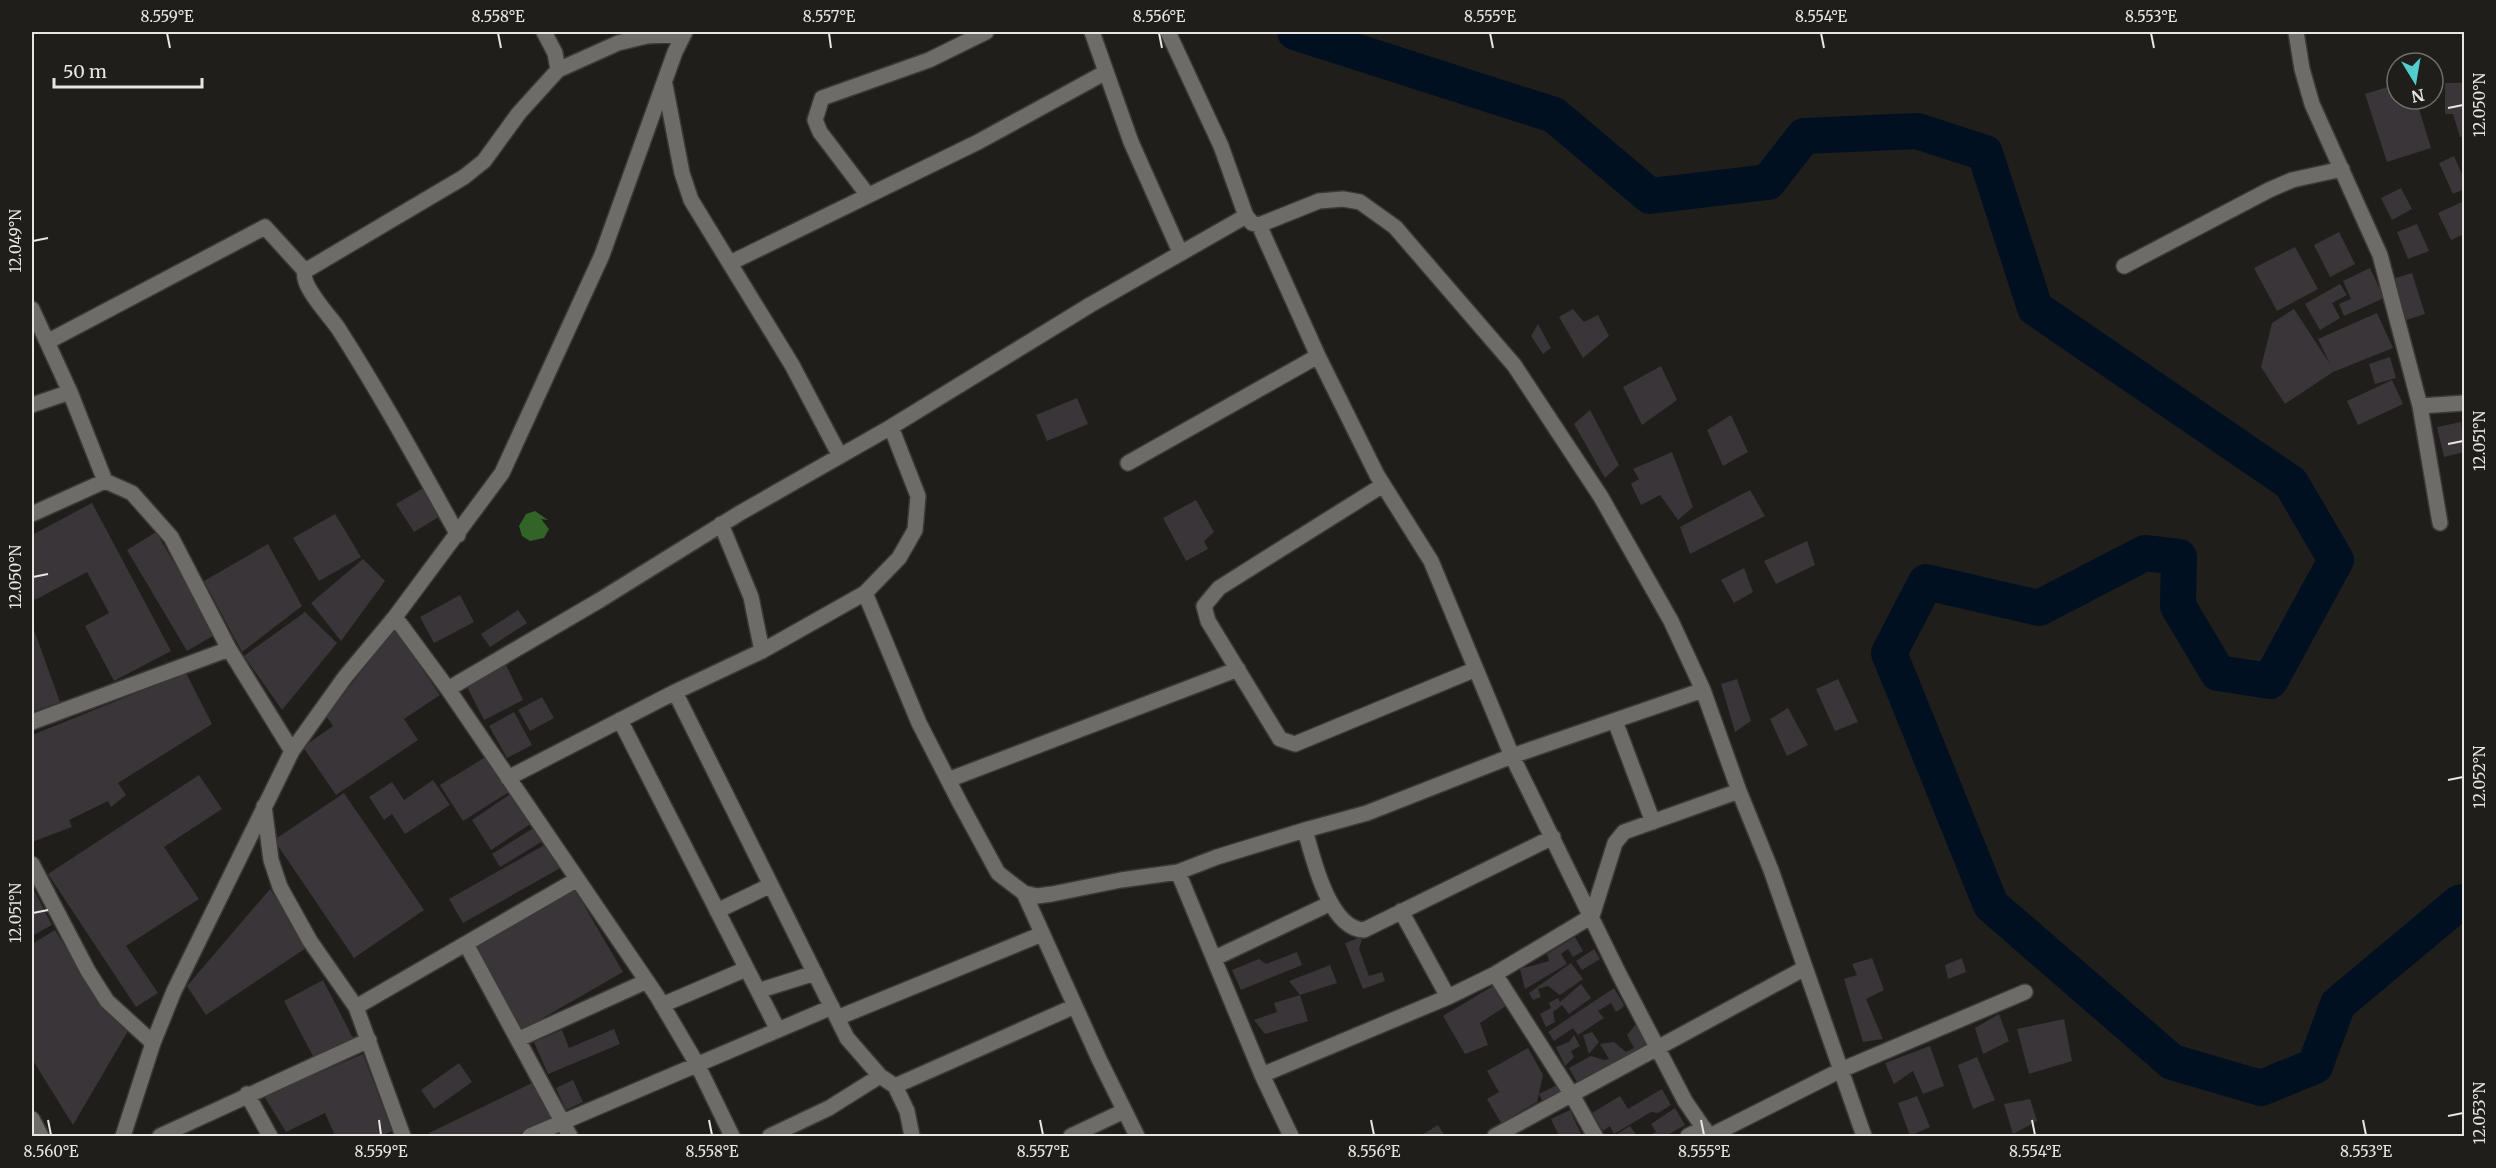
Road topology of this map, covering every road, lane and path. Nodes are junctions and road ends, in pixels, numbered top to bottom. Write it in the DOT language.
graph roads {
  1 [pos="544,32"];
  2 [pos="986,32"];
  3 [pos="1092,32"];
  4 [pos="1168,32"];
  5 [pos="2296,32"];
  6 [pos="685,33"];
  7 [pos="558,70"];
  8 [pos="1106,72"];
  9 [pos="665,84"];
  10 [pos="2342,169"];
  11 [pos="867,194"];
  12 [pos="1252,221"];
  13 [pos="1180,252"];
  14 [pos="730,263"];
  15 [pos="2124,266"];
  16 [pos="305,271"];
  17 [pos="32,309"];
  18 [pos="47,342"];
  19 [pos="1318,356"];
  20 [pos="70,392"];
  21 [pos="2464,403"];
  22 [pos="32,405"];
  23 [pos="2420,406"];
  24 [pos="891,427"];
  25 [pos="840,456"];
  26 [pos="1128,463"];
  27 [pos="105,481"];
  28 [pos="1383,484"];
  29 [pos="32,514"];
  30 [pos="2440,523"];
  31 [pos="721,525"];
  32 [pos="458,535"];
  33 [pos="865,592"];
  34 [pos="395,617"];
  35 [pos="229,649"];
  36 [pos="762,651"];
  37 [pos="1238,669"];
  38 [pos="1476,669"];
  39 [pos="448,689"];
  40 [pos="1703,690"];
  41 [pos="675,692"];
  42 [pos="620,720"];
  43 [pos="1615,721"];
  44 [pos="32,722"];
  45 [pos="292,751"];
  46 [pos="1512,756"];
  47 [pos="508,778"];
  48 [pos="948,780"];
  49 [pos="1739,791"];
  50 [pos="264,805"];
  51 [pos="1653,822"];
  52 [pos="1305,830"];
  53 [pos="1553,837"];
  54 [pos="32,864"];
  55 [pos="1178,872"];
  56 [pos="576,880"];
  57 [pos="771,885"];
  58 [pos="1024,893"];
  59 [pos="1331,903"];
  60 [pos="717,911"];
  61 [pos="1401,911"];
  62 [pos="1592,916"];
  63 [pos="1042,934"];
  64 [pos="466,944"];
  65 [pos="1215,958"];
  66 [pos="746,969"];
  67 [pos="1805,969"];
  68 [pos="815,974"];
  69 [pos="1495,974"];
  70 [pos="646,981"];
  71 [pos="758,991"];
  72 [pos="2025,992"];
  73 [pos="1448,997"];
  74 [pos="662,1005"];
  75 [pos="1075,1006"];
  76 [pos="356,1007"];
  77 [pos="835,1013"];
  78 [pos="778,1030"];
  79 [pos="519,1039"];
  80 [pos="369,1040"];
  81 [pos="153,1043"];
  82 [pos="1658,1050"];
  83 [pos="697,1064"];
  84 [pos="1841,1070"];
  85 [pos="1262,1075"];
  86 [pos="880,1076"];
  87 [pos="895,1086"];
  88 [pos="247,1094"];
  89 [pos="1572,1095"];
  90 [pos="1124,1111"];
  91 [pos="32,1119"];
  92 [pos="562,1122"];
  93 [pos="1707,1134"];
  94 [pos="402,1136"];
  95 [pos="41,1137"];
  96 [pos="123,1137"];
  97 [pos="160,1137"];
  98 [pos="270,1137"];
  99 [pos="530,1137"];
  100 [pos="570,1137"];
  101 [pos="732,1137"];
  102 [pos="770,1137"];
  103 [pos="912,1137"];
  104 [pos="1071,1137"];
  105 [pos="1137,1137"];
  106 [pos="1291,1137"];
  107 [pos="1495,1137"];
  108 [pos="1595,1137"];
  109 [pos="1689,1137"];
  110 [pos="1864,1137"];
  1 -- 7 [label="street"];
  2 -- 11 [label="street"];
  3 -- 8 [label="street"];
  4 -- 12 [label="street"];
  5 -- 10 [label="street"];
  6 -- 7 [label="street"];
  6 -- 9 [label="street"];
  7 -- 16 [label="street"];
  8 -- 11 [label="street"];
  8 -- 13 [label="street"];
  9 -- 14 [label="street"];
  9 -- 32 [label="street"];
  10 -- 15 [label="street"];
  10 -- 23 [label="street"];
  11 -- 14 [label="street"];
  12 -- 13 [label="street"];
  12 -- 19 [label="street"];
  12 -- 40 [label="street"];
  13 -- 24 [label="street"];
  14 -- 25 [label="street"];
  16 -- 18 [label="street"];
  16 -- 32 [label="street"];
  17 -- 18 [label="street"];
  18 -- 20 [label="street"];
  19 -- 26 [label="street"];
  19 -- 28 [label="street"];
  20 -- 22 [label="street"];
  20 -- 27 [label="street"];
  21 -- 23 [label="street"];
  23 -- 30 [label="street"];
  24 -- 25 [label="street"];
  24 -- 33 [label="street"];
  25 -- 31 [label="street"];
  27 -- 29 [label="street"];
  27 -- 35 [label="street"];
  28 -- 37 [label="street"];
  28 -- 38 [label="street"];
  31 -- 36 [label="street"];
  31 -- 39 [label="street"];
  32 -- 34 [label="street"];
  33 -- 36 [label="street"];
  33 -- 48 [label="street"];
  34 -- 39 [label="street"];
  34 -- 45 [label="street"];
  35 -- 44 [label="street"];
  35 -- 45 [label="street"];
  36 -- 41 [label="street"];
  37 -- 38 [label="street"];
  37 -- 48 [label="street"];
  38 -- 46 [label="street"];
  39 -- 47 [label="street"];
  40 -- 43 [label="street"];
  40 -- 49 [label="street"];
  41 -- 42 [label="street"];
  41 -- 57 [label="street"];
  42 -- 47 [label="street"];
  42 -- 60 [label="street"];
  43 -- 46 [label="street"];
  43 -- 51 [label="street"];
  45 -- 50 [label="street"];
  46 -- 52 [label="street"];
  46 -- 53 [label="street"];
  47 -- 56 [label="street"];
  48 -- 58 [label="street"];
  49 -- 51 [label="street"];
  49 -- 67 [label="street"];
  50 -- 76 [label="street"];
  50 -- 81 [label="street"];
  51 -- 62 [label="street"];
  52 -- 55 [label="street"];
  52 -- 59 [label="street"];
  53 -- 61 [label="street"];
  53 -- 62 [label="street"];
  54 -- 81 [label="street"];
  55 -- 58 [label="street"];
  55 -- 65 [label="street"];
  56 -- 64 [label="street"];
  56 -- 70 [label="street"];
  57 -- 60 [label="street"];
  57 -- 68 [label="street"];
  58 -- 63 [label="street"];
  59 -- 61 [label="street"];
  59 -- 65 [label="street"];
  60 -- 66 [label="street"];
  61 -- 73 [label="street"];
  62 -- 69 [label="street"];
  62 -- 82 [label="street"];
  63 -- 75 [label="street"];
  63 -- 77 [label="street"];
  64 -- 76 [label="street"];
  64 -- 79 [label="street"];
  65 -- 85 [label="street"];
  66 -- 71 [label="street"];
  66 -- 74 [label="street"];
  67 -- 82 [label="street"];
  67 -- 84 [label="street"];
  68 -- 71 [label="street"];
  68 -- 77 [label="street"];
  69 -- 73 [label="street"];
  69 -- 89 [label="street"];
  70 -- 74 [label="street"];
  70 -- 79 [label="street"];
  71 -- 78 [label="street"];
  72 -- 84 [label="street"];
  73 -- 85 [label="street"];
  74 -- 83 [label="street"];
  75 -- 87 [label="street"];
  75 -- 90 [label="street"];
  76 -- 80 [label="street"];
  77 -- 78 [label="street"];
  77 -- 86 [label="street"];
  78 -- 83 [label="street"];
  79 -- 92 [label="street"];
  80 -- 88 [label="street"];
  80 -- 94 [label="street"];
  81 -- 96 [label="street"];
  82 -- 89 [label="street"];
  82 -- 93 [label="street"];
  83 -- 92 [label="street"];
  83 -- 101 [label="street"];
  84 -- 93 [label="street"];
  84 -- 110 [label="street"];
  85 -- 106 [label="street"];
  86 -- 87 [label="street"];
  86 -- 102 [label="street"];
  87 -- 103 [label="street"];
  88 -- 97 [label="street"];
  88 -- 98 [label="street"];
  89 -- 107 [label="street"];
  89 -- 108 [label="street"];
  90 -- 104 [label="street"];
  90 -- 105 [label="street"];
  91 -- 95 [label="street"];
  92 -- 99 [label="street"];
  92 -- 100 [label="street"];
  93 -- 109 [label="street"];
}
